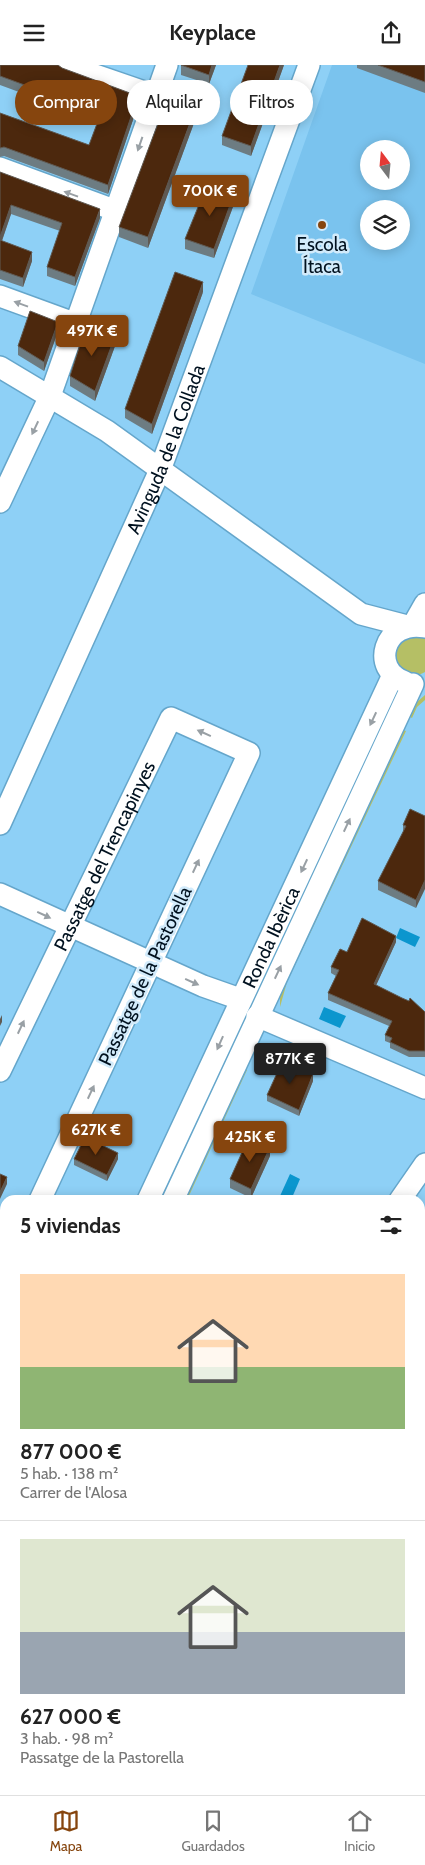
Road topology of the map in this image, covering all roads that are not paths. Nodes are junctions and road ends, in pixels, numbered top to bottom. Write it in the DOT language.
graph roads {
  1 [pos="66,65"];
  2 [pos="167,65"];
  3 [pos="309,65"];
  4 [pos="162,80"];
  5 [pos="127,86"];
  6 [pos="146,125"];
  7 [pos="0,168"];
  8 [pos="117,211"];
  9 [pos="0,296"];
  10 [pos="74,323"];
  11 [pos="0,367"];
  12 [pos="50,396"];
  13 [pos="160,470"];
  14 [pos="0,502"];
  15 [pos="425,604"];
  16 [pos="361,614"];
  17 [pos="415,626"];
  18 [pos="386,647"];
  19 [pos="393,675"];
  20 [pos="422,683"];
  21 [pos="249,753"];
  22 [pos="0,824"];
  23 [pos="0,894"];
  24 [pos="69,927"];
  25 [pos="151,963"];
  26 [pos="240,999"];
  27 [pos="257,1016"];
  28 [pos="0,1071"];
  29 [pos="425,1088"];
  30 [pos="425,1164"];
  31 [pos="42,1195"];
  32 [pos="150,1195"];
  33 [pos="175,1195"];
  34 [pos="403,1195"];
  1 -- 5 [label="street"];
  2 -- 4 [label="street"];
  3 -- 13 [label="street, Avinguda de la Collada"];
  6 -- 8 [label="street, one-way"];
  8 -- 7 [label="street, one-way"];
  8 -- 10 [label="street"];
  10 -- 9 [label="street, one-way"];
  10 -- 12 [label="street"];
  11 -- 12 [label="street"];
  12 -- 13 [label="street"];
  12 -- 14 [label="street, one-way"];
  13 -- 16 [label="street"];
  13 -- 22 [label="street, Avinguda de la Collada"];
  15 -- 17 [label="street"];
  16 -- 17 [label="street"];
  16 -- 18 [label="street"];
  17 -- 18 [label="street"];
  18 -- 19 [label="street"];
  19 -- 20 [label="street, Ronda Ibèrica"];
  19 -- 26 [label="street, Ronda Ibèrica, one-way"];
  27 -- 20 [label="street, Ronda Ibèrica, one-way"];
  21 -- 24 [label="street, Passatge del Trencapinyes, one-way"];
  25 -- 21 [label="street, Passatge de la Pastorella, one-way"];
  23 -- 24 [label="street, one-way"];
  24 -- 25 [label="street"];
  28 -- 24 [label="street, Passatge del Trencapinyes, one-way"];
  25 -- 26 [label="street, one-way"];
  31 -- 25 [label="street, Passatge de la Pastorella, one-way"];
  26 -- 32 [label="street, Ronda Ibèrica, one-way"];
  27 -- 29 [label="street"];
  27 -- 33 [label="street, Ronda Ibèrica"];
  30 -- 34 [label="street"];
}
